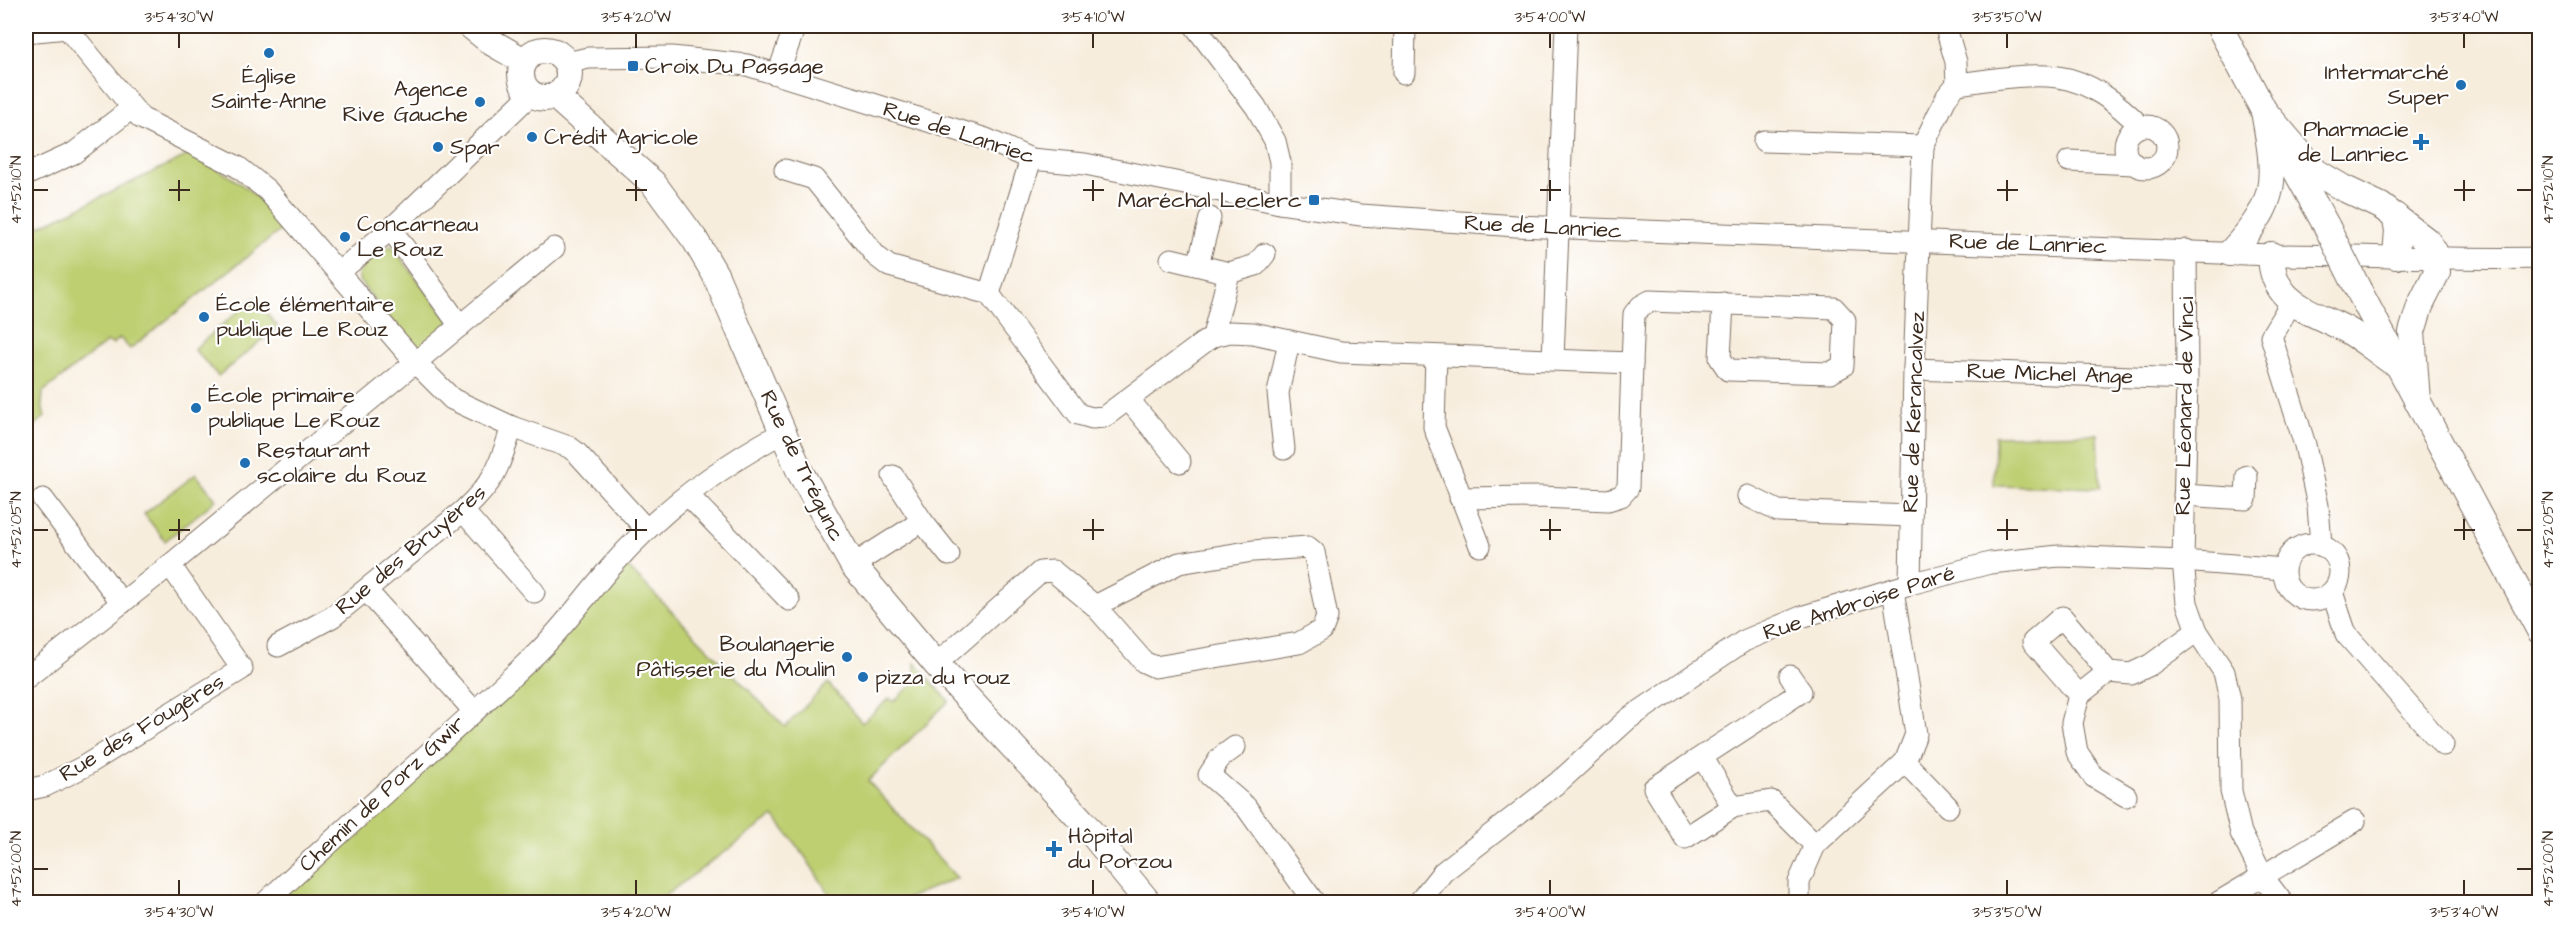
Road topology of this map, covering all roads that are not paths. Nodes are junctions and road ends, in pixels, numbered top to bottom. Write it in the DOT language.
graph roads {
  1 [pos="471,26"];
  2 [pos="795,26"];
  3 [pos="1195,26"];
  4 [pos="1405,26"];
  5 [pos="1566,26"];
  6 [pos="2219,26"];
  7 [pos="68,27"];
  8 [pos="1946,28"];
  9 [pos="26,32"];
  10 [pos="524,61"];
  11 [pos="567,63"];
  12 [pos="778,74"];
  13 [pos="1404,74"];
  14 [pos="1957,84"];
  15 [pos="543,95"];
  16 [pos="132,108"];
  17 [pos="2264,111"];
  18 [pos="2140,126"];
  19 [pos="1764,141"];
  20 [pos="1923,146"];
  21 [pos="1031,159"];
  22 [pos="2069,161"];
  23 [pos="2134,164"];
  24 [pos="785,170"];
  25 [pos="26,175"];
  26 [pos="1280,204"];
  27 [pos="2395,216"];
  28 [pos="1210,218"];
  29 [pos="1558,228"];
  30 [pos="391,229"];
  31 [pos="1920,241"];
  32 [pos="554,249"];
  33 [pos="2186,250"];
  34 [pos="2229,253"];
  35 [pos="2271,255"];
  36 [pos="2396,256"];
  37 [pos="1171,258"];
  38 [pos="2436,258"];
  39 [pos="2540,258"];
  40 [pos="1260,260"];
  41 [pos="1198,265"];
  42 [pos="339,272"];
  43 [pos="1229,273"];
  44 [pos="989,294"];
  45 [pos="1723,303"];
  46 [pos="2291,303"];
  47 [pos="460,326"];
  48 [pos="1213,336"];
  49 [pos="1289,341"];
  50 [pos="1436,356"];
  51 [pos="1553,359"];
  52 [pos="416,362"];
  53 [pos="1632,363"];
  54 [pos="2398,367"];
  55 [pos="1914,369"];
  56 [pos="2187,379"];
  57 [pos="1129,400"];
  58 [pos="2417,400"];
  59 [pos="512,427"];
  60 [pos="782,433"];
  61 [pos="1284,449"];
  62 [pos="1180,462"];
  63 [pos="893,476"];
  64 [pos="2247,476"];
  65 [pos="688,495"];
  66 [pos="2184,495"];
  67 [pos="1748,496"];
  68 [pos="1460,498"];
  69 [pos="43,499"];
  70 [pos="463,511"];
  71 [pos="1911,516"];
  72 [pos="922,521"];
  73 [pos="646,529"];
  74 [pos="2321,544"];
  75 [pos="1480,546"];
  76 [pos="949,555"];
  77 [pos="2183,561"];
  78 [pos="170,565"];
  79 [pos="853,565"];
  80 [pos="2284,569"];
  81 [pos="1901,587"];
  82 [pos="366,590"];
  83 [pos="534,592"];
  84 [pos="2332,592"];
  85 [pos="789,600"];
  86 [pos="122,603"];
  87 [pos="1095,606"];
  88 [pos="2197,631"];
  89 [pos="2540,631"];
  90 [pos="278,646"];
  91 [pos="936,664"];
  92 [pos="2108,672"];
  93 [pos="1790,676"];
  94 [pos="26,678"];
  95 [pos="2079,695"];
  96 [pos="473,710"];
  97 [pos="2443,745"];
  98 [pos="1234,747"];
  99 [pos="1702,757"];
  100 [pos="1905,762"];
  101 [pos="26,790"];
  102 [pos="2126,796"];
  103 [pos="1733,807"];
  104 [pos="1948,807"];
  105 [pos="2355,821"];
  106 [pos="1815,845"];
  107 [pos="2263,877"];
  108 [pos="266,903"];
  109 [pos="1148,903"];
  110 [pos="1314,903"];
  111 [pos="1419,903"];
  112 [pos="1799,903"];
  113 [pos="2219,903"];
  114 [pos="2282,903"];
  1 -- 10 [label="main road"];
  2 -- 12 [label="street"];
  3 -- 26 [label="street"];
  4 -- 13 [label="street"];
  5 -- 29 [label="street"];
  6 -- 17 [label="main road"];
  7 -- 9 [label="street"];
  7 -- 16 [label="street"];
  8 -- 14 [label="street"];
  10 -- 11 [label="main road"];
  10 -- 15 [label="main road"];
  11 -- 12 [label="street, Rue de Lanriec"];
  11 -- 15 [label="main road"];
  12 -- 21 [label="street, Rue de Lanriec"];
  14 -- 18 [label="street"];
  14 -- 20 [label="street"];
  15 -- 30 [label="street"];
  15 -- 60 [label="main road, Rue de Trégunc"];
  16 -- 25 [label="street"];
  16 -- 42 [label="street"];
  17 -- 27 [label="main road"];
  17 -- 34 [label="main road"];
  17 -- 54 [label="main road, bridge"];
  18 -- 23 [label="street"];
  18 -- 23 [label="street"];
  19 -- 20 [label="street"];
  20 -- 31 [label="street, Rue de Kerancalvez"];
  21 -- 26 [label="street, Rue de Lanriec"];
  21 -- 44 [label="street"];
  22 -- 23 [label="street"];
  24 -- 44 [label="street"];
  26 -- 29 [label="street, Rue de Lanriec"];
  27 -- 36 [label="main road"];
  27 -- 38 [label="main road"];
  28 -- 41 [label="street"];
  29 -- 31 [label="street, Rue de Lanriec"];
  29 -- 51 [label="street"];
  30 -- 42 [label="street"];
  30 -- 47 [label="street"];
  31 -- 33 [label="street, Rue de Lanriec"];
  31 -- 55 [label="street, Rue de Kerancalvez"];
  32 -- 47 [label="street"];
  33 -- 34 [label="street, Rue de Lanriec"];
  33 -- 56 [label="street, Rue Léonard de Vinci"];
  34 -- 35 [label="street, Rue de Lanriec"];
  35 -- 36 [label="street, Rue de Lanriec"];
  35 -- 46 [label="main road"];
  36 -- 38 [label="street, Rue de Lanriec"];
  37 -- 41 [label="street"];
  38 -- 39 [label="street, Rue de Lanriec"];
  38 -- 58 [label="main road"];
  40 -- 43 [label="street"];
  41 -- 43 [label="street"];
  42 -- 52 [label="street"];
  43 -- 48 [label="street"];
  44 -- 57 [label="street"];
  45 -- 45 [label="street"];
  45 -- 53 [label="street"];
  46 -- 54 [label="main road"];
  46 -- 74 [label="street"];
  47 -- 52 [label="street"];
  48 -- 49 [label="street"];
  48 -- 57 [label="street"];
  49 -- 50 [label="street"];
  49 -- 61 [label="street"];
  50 -- 51 [label="street"];
  50 -- 68 [label="street"];
  51 -- 53 [label="street"];
  52 -- 59 [label="street"];
  52 -- 78 [label="street"];
  53 -- 68 [label="street"];
  54 -- 58 [label="main road"];
  55 -- 56 [label="street, Rue Michel Ange"];
  55 -- 71 [label="street, Rue de Kerancalvez"];
  56 -- 66 [label="street, Rue Léonard de Vinci"];
  57 -- 62 [label="street"];
  58 -- 89 [label="main road"];
  59 -- 70 [label="street, Rue des Bruyères"];
  59 -- 73 [label="street"];
  60 -- 65 [label="street, Chemin de Porz Gwir"];
  60 -- 79 [label="main road, Rue de Trégunc"];
  63 -- 72 [label="street"];
  64 -- 66 [label="street"];
  65 -- 73 [label="street, Chemin de Porz Gwir"];
  65 -- 85 [label="street"];
  66 -- 77 [label="street, Rue Léonard de Vinci"];
  67 -- 71 [label="street"];
  68 -- 75 [label="street"];
  69 -- 86 [label="street"];
  70 -- 82 [label="street, Rue des Bruyères"];
  70 -- 83 [label="street"];
  71 -- 81 [label="street, Rue de Kerancalvez"];
  72 -- 76 [label="street"];
  72 -- 79 [label="street"];
  73 -- 96 [label="street, Chemin de Porz Gwir"];
  74 -- 80 [label="street"];
  74 -- 84 [label="street"];
  77 -- 80 [label="street, Rue Ambroise Paré"];
  77 -- 81 [label="street, Rue Ambroise Paré"];
  77 -- 88 [label="street, Rue Léonard de Vinci"];
  78 -- 86 [label="street"];
  78 -- 101 [label="street, Rue des Fougères"];
  79 -- 91 [label="main road, Rue de Trégunc"];
  80 -- 84 [label="street"];
  81 -- 100 [label="street, Rue de Kerancalvez"];
  81 -- 111 [label="street, Rue Ambroise Paré"];
  82 -- 90 [label="street, Rue des Bruyères"];
  82 -- 96 [label="street"];
  84 -- 97 [label="street"];
  86 -- 94 [label="street"];
  87 -- 87 [label="street"];
  87 -- 91 [label="street"];
  88 -- 92 [label="street"];
  88 -- 107 [label="street, Rue Léonard de Vinci"];
  91 -- 109 [label="main road, Rue de Trégunc"];
  92 -- 95 [label="street"];
  92 -- 95 [label="street"];
  93 -- 99 [label="street"];
  95 -- 102 [label="street"];
  96 -- 108 [label="street, Chemin de Porz Gwir"];
  98 -- 110 [label="street"];
  99 -- 103 [label="street"];
  99 -- 103 [label="street"];
  100 -- 104 [label="street"];
  100 -- 106 [label="street"];
  103 -- 106 [label="street"];
  105 -- 107 [label="street"];
  106 -- 112 [label="street"];
  107 -- 113 [label="street"];
  107 -- 114 [label="street, Rue Léonard de Vinci"];
}
